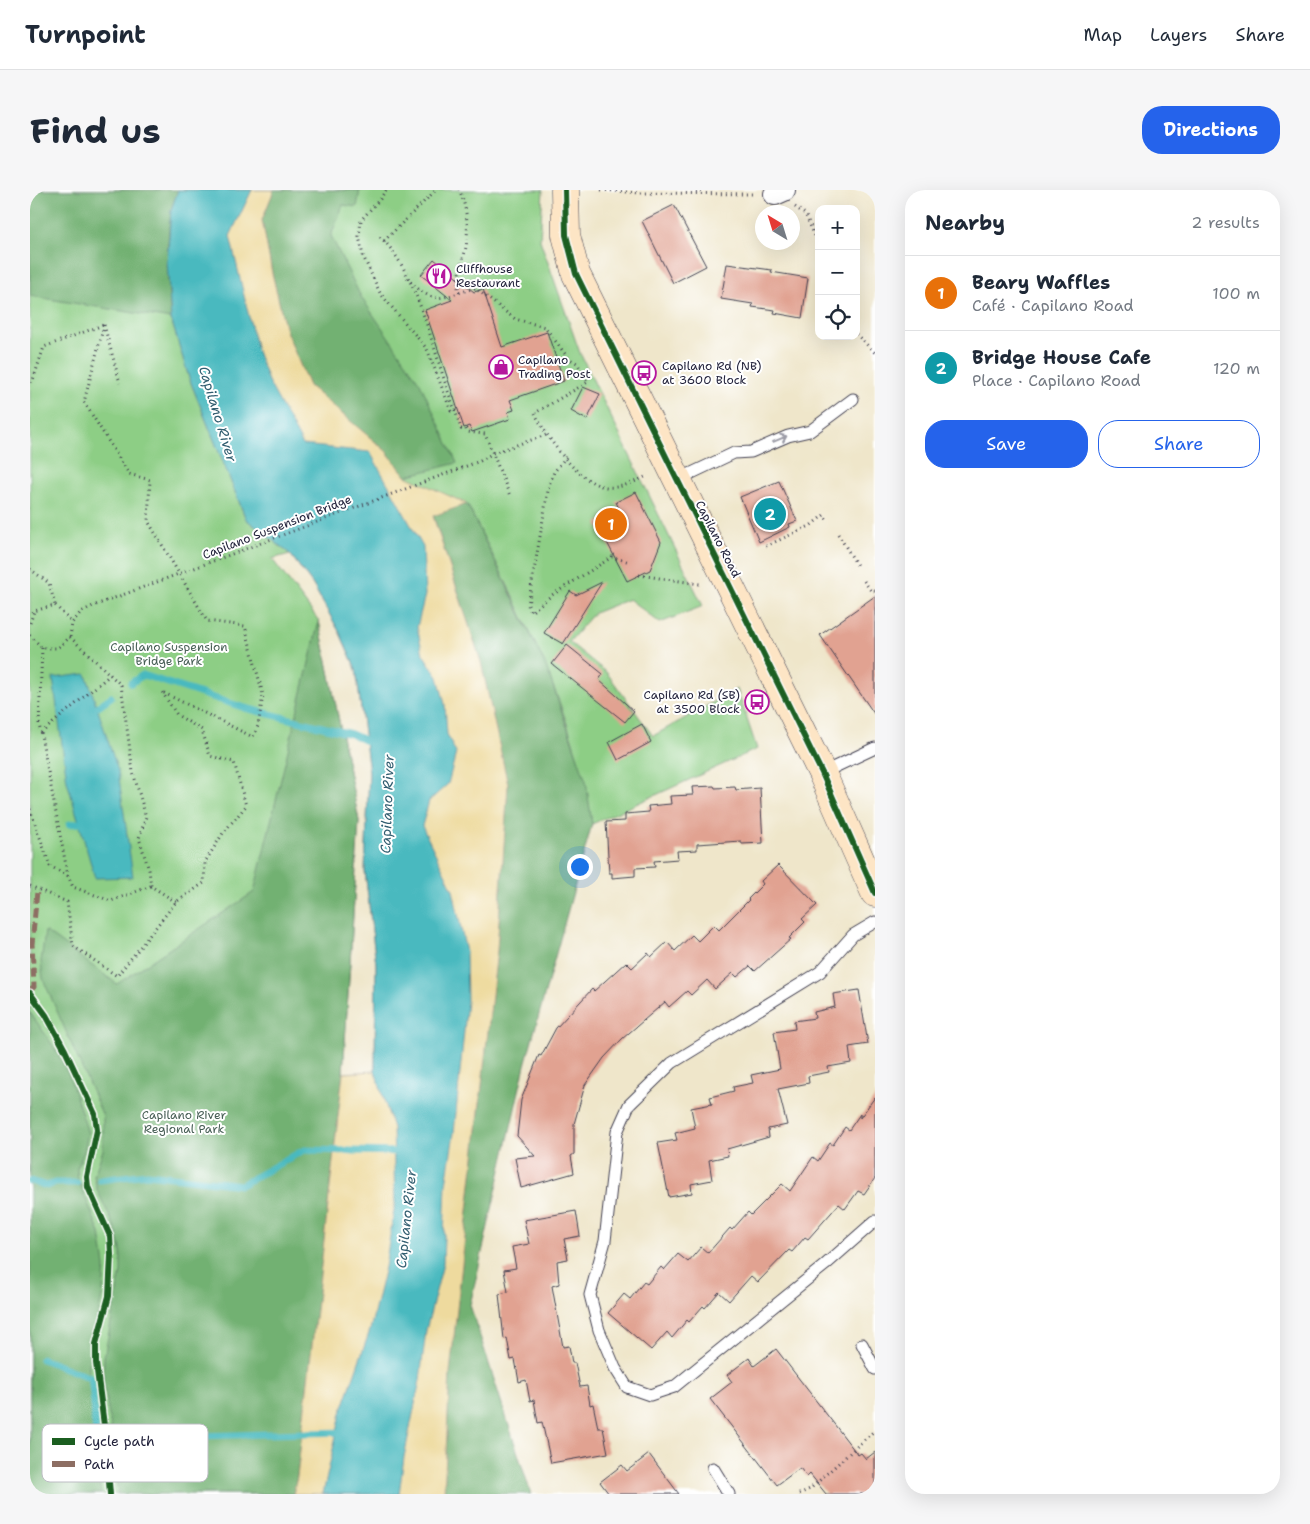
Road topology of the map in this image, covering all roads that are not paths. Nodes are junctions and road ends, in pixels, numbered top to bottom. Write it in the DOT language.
graph roads {
  1 [pos="565,190"];
  2 [pos="853,399"];
  3 [pos="676,480"];
  4 [pos="875,748"];
  5 [pos="822,773"];
  6 [pos="875,892"];
  7 [pos="875,922"];
  8 [pos="875,1221"];
  9 [pos="862,1344"];
  10 [pos="875,1369"];
  11 [pos="713,1468"];
  12 [pos="729,1494"];
  1 -- 3 [label="main road, Capilano Road"];
  3 -- 2 [label="lane, one-way"];
  3 -- 5 [label="main road, Capilano Road"];
  4 -- 5 [label="lane"];
  5 -- 6 [label="main road, Capilano Road"];
  7 -- 8 [label="lane"];
  9 -- 10 [label="lane"];
  11 -- 12 [label="lane"];
}
